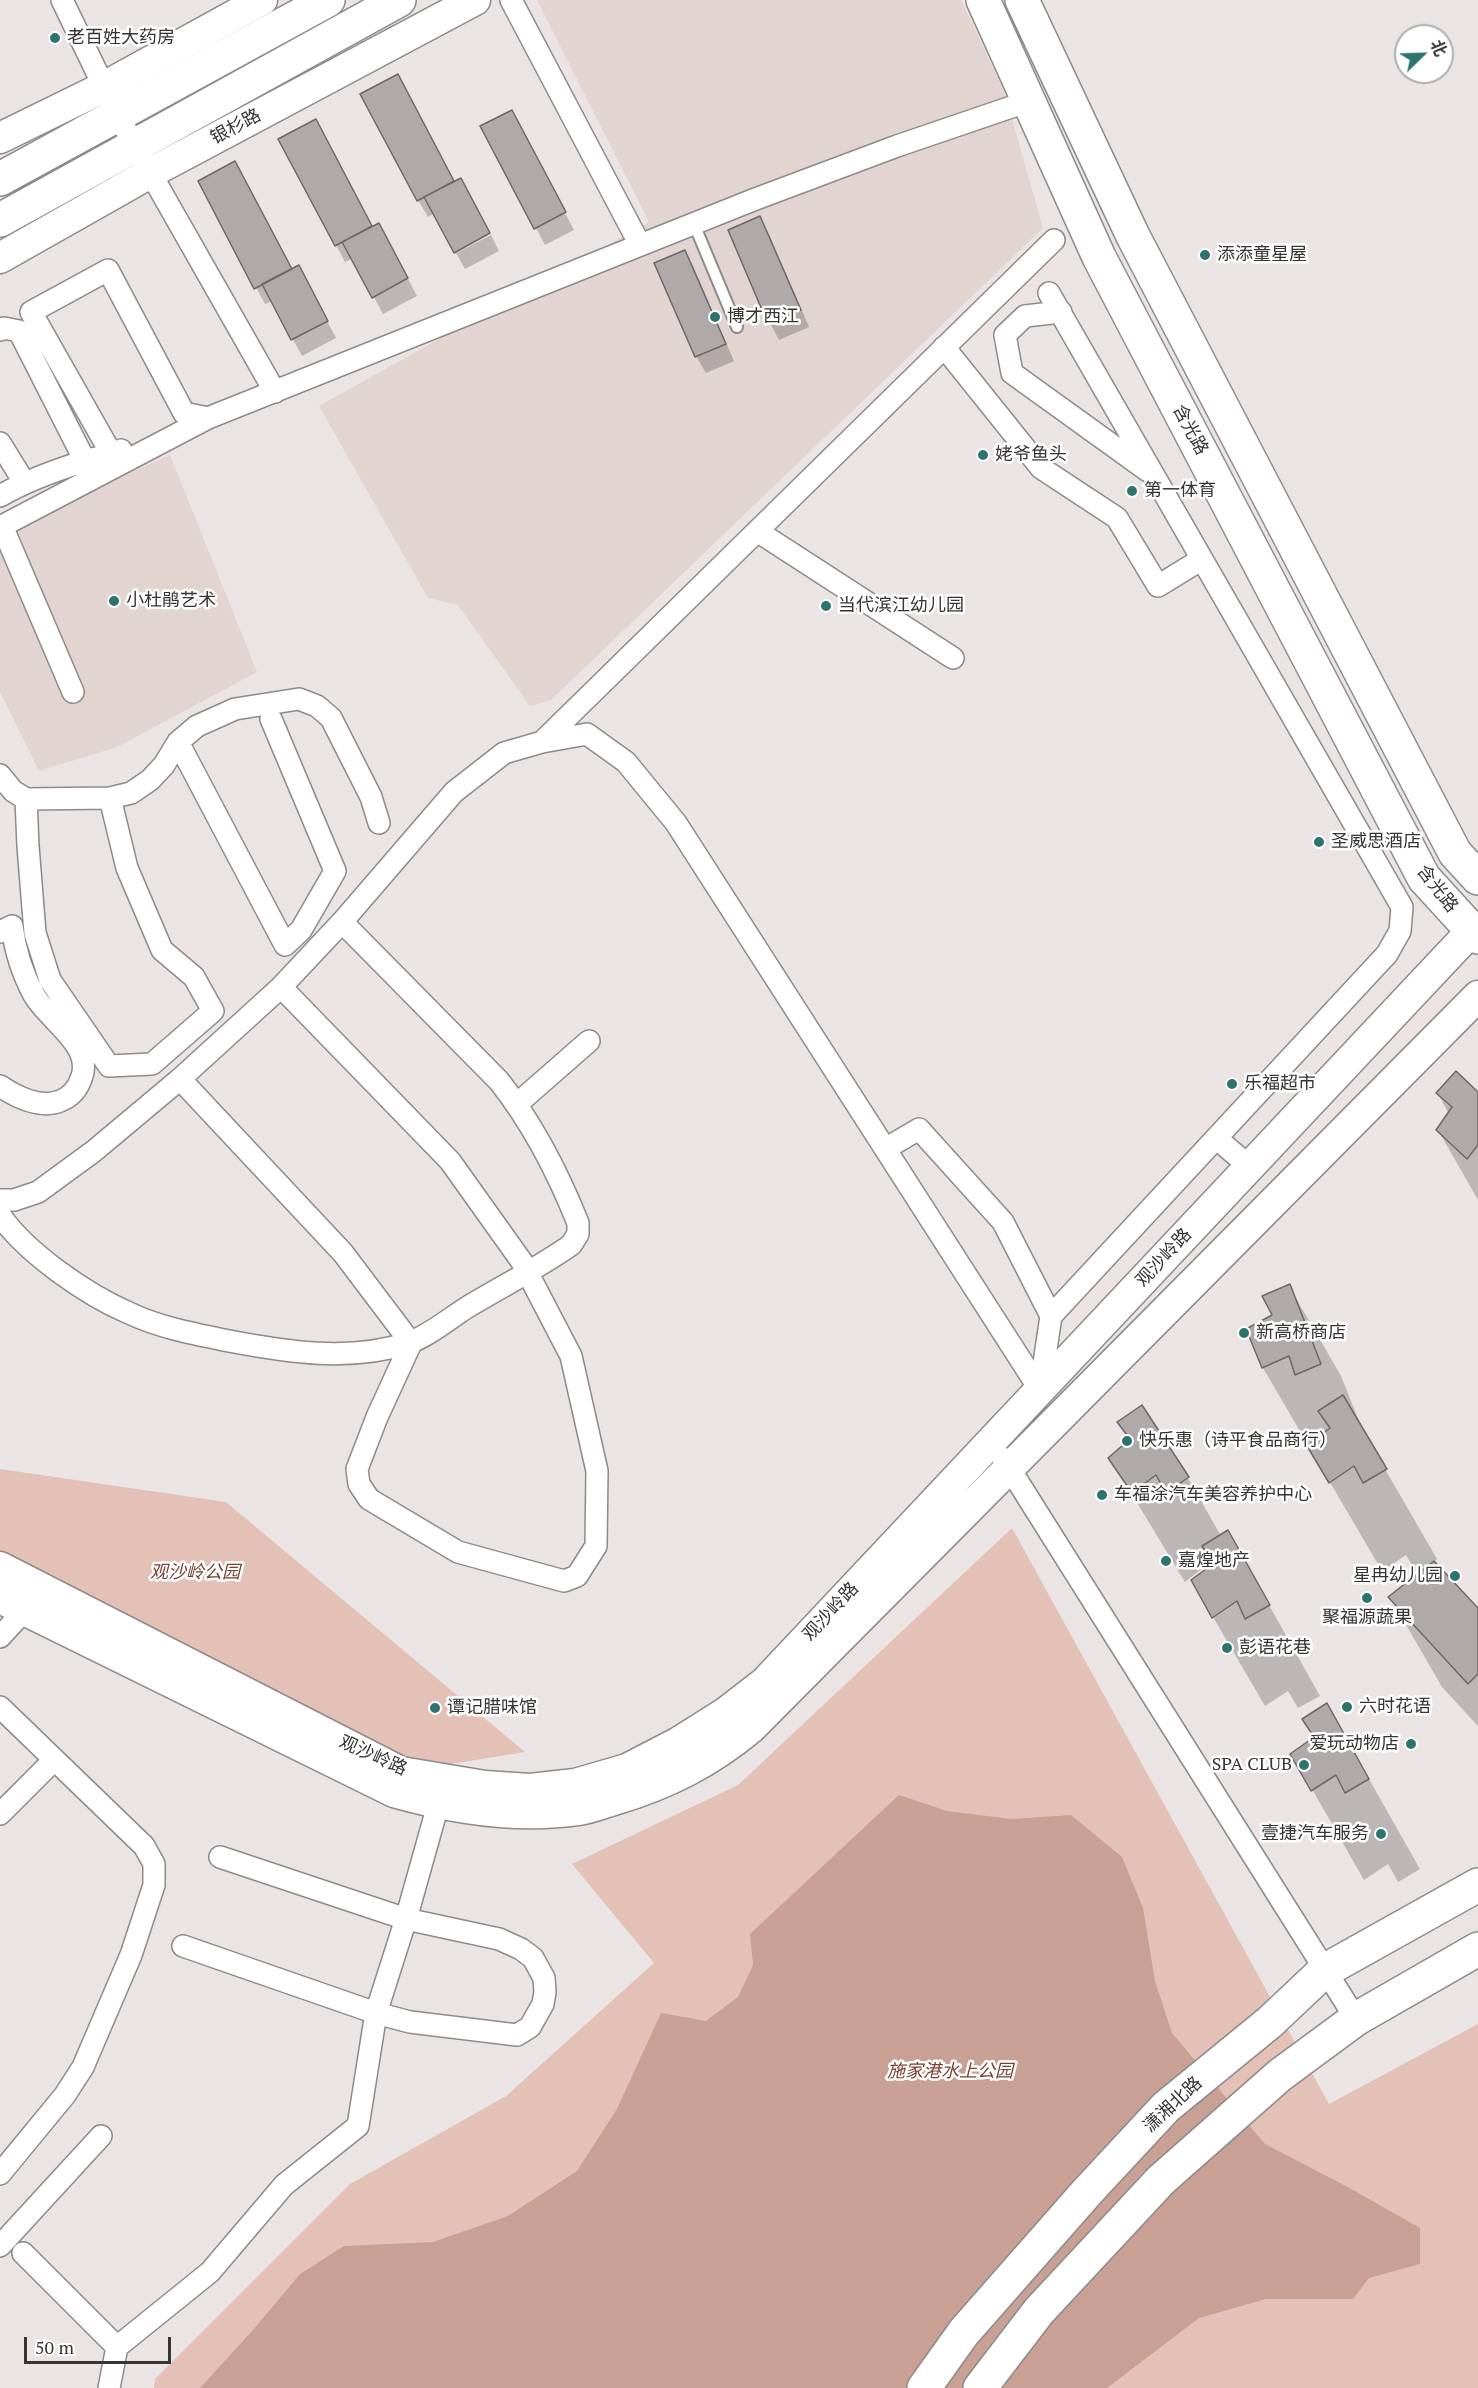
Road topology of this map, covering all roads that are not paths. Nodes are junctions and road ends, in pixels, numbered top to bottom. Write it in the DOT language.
graph roads {
  1 [pos="63,0"];
  2 [pos="262,0"];
  3 [pos="328,0"];
  4 [pos="399,0"];
  5 [pos="475,0"];
  6 [pos="511,0"];
  7 [pos="983,0"];
  8 [pos="1022,0"];
  9 [pos="1029,101"];
  10 [pos="111,102"];
  11 [pos="0,138"];
  12 [pos="134,145"];
  13 [pos="152,172"];
  14 [pos="0,179"];
  15 [pos="0,220"];
  16 [pos="693,224"];
  17 [pos="1054,240"];
  18 [pos="640,245"];
  19 [pos="0,258"];
  20 [pos="1049,293"];
  21 [pos="1061,312"];
  22 [pos="737,327"];
  23 [pos="0,330"];
  24 [pos="944,347"];
  25 [pos="275,392"];
  26 [pos="184,413"];
  27 [pos="208,418"];
  28 [pos="0,443"];
  29 [pos="112,455"];
  30 [pos="85,461"];
  31 [pos="1154,474"];
  32 [pos="24,482"];
  33 [pos="0,496"];
  34 [pos="757,531"];
  35 [pos="1202,559"];
  36 [pos="952,658"];
  37 [pos="73,692"];
  38 [pos="271,719"];
  39 [pos="178,742"];
  40 [pos="542,742"];
  41 [pos="0,775"];
  42 [pos="110,798"];
  43 [pos="26,799"];
  44 [pos="379,823"];
  45 [pos="1478,878"];
  46 [pos="342,922"];
  47 [pos="0,932"];
  48 [pos="1477,933"];
  49 [pos="281,987"];
  50 [pos="1478,996"];
  51 [pos="589,1041"];
  52 [pos="180,1079"];
  53 [pos="0,1086"];
  54 [pos="517,1104"];
  55 [pos="1216,1138"];
  56 [pos="885,1149"];
  57 [pos="1250,1167"];
  58 [pos="0,1200"];
  59 [pos="0,1215"];
  60 [pos="527,1271"];
  61 [pos="1051,1316"];
  62 [pos="411,1343"];
  63 [pos="1040,1390"];
  64 [pos="992,1441"];
  65 [pos="1009,1468"];
  66 [pos="0,1567"];
  67 [pos="12,1605"];
  68 [pos="0,1637"];
  69 [pos="0,1707"];
  70 [pos="54,1760"];
  71 [pos="438,1805"];
  72 [pos="0,1814"];
  73 [pos="220,1857"];
  74 [pos="1478,1885"];
  75 [pos="406,1919"];
  76 [pos="183,1946"];
  77 [pos="1478,1949"];
  78 [pos="1324,1971"];
  79 [pos="376,2013"];
  80 [pos="1356,2019"];
  81 [pos="101,2136"];
  82 [pos="0,2174"];
  83 [pos="0,2246"];
  84 [pos="23,2253"];
  85 [pos="117,2347"];
  86 [pos="109,2388"];
  87 [pos="924,2388"];
  88 [pos="980,2388"];
  1 -- 10 [label="street"];
  2 -- 10 [label="main road"];
  3 -- 10 [label="main road"];
  4 -- 12 [label="main road, 银杉路"];
  5 -- 13 [label="main road, 银杉路"];
  6 -- 18 [label="street"];
  7 -- 9 [label="main road, 含光路"];
  8 -- 45 [label="main road, 含光路"];
  9 -- 16 [label="street"];
  9 -- 48 [label="main road, 含光路"];
  10 -- 11 [label="main road"];
  10 -- 12 [label="street"];
  10 -- 14 [label="main road"];
  12 -- 13 [label="street"];
  12 -- 15 [label="main road, 银杉路"];
  13 -- 19 [label="main road, 银杉路"];
  13 -- 25 [label="street"];
  16 -- 18 [label="street"];
  16 -- 22 [label="lane"];
  17 -- 24 [label="street"];
  18 -- 25 [label="street"];
  20 -- 21 [label="street"];
  21 -- 31 [label="street"];
  21 -- 31 [label="street"];
  23 -- 30 [label="street"];
  24 -- 34 [label="street"];
  24 -- 35 [label="street"];
  25 -- 27 [label="street"];
  26 -- 27 [label="street"];
  26 -- 29 [label="street"];
  26 -- 29 [label="street"];
  27 -- 37 [label="street"];
  28 -- 32 [label="street"];
  29 -- 30 [label="street"];
  30 -- 32 [label="street"];
  31 -- 35 [label="street"];
  32 -- 33 [label="street"];
  34 -- 36 [label="street"];
  34 -- 40 [label="street"];
  35 -- 55 [label="street"];
  38 -- 39 [label="street"];
  39 -- 42 [label="street"];
  39 -- 44 [label="street"];
  40 -- 46 [label="street"];
  40 -- 56 [label="street"];
  41 -- 43 [label="street"];
  42 -- 43 [label="street"];
  42 -- 43 [label="street"];
  46 -- 49 [label="street"];
  46 -- 54 [label="street"];
  47 -- 53 [label="street"];
  48 -- 57 [label="main road, 观沙岭路"];
  49 -- 52 [label="street"];
  49 -- 60 [label="street"];
  50 -- 65 [label="main road, 观沙岭路"];
  51 -- 54 [label="street"];
  52 -- 58 [label="street"];
  52 -- 62 [label="street"];
  54 -- 60 [label="street"];
  55 -- 57 [label="street"];
  55 -- 61 [label="street"];
  56 -- 61 [label="street"];
  56 -- 63 [label="street"];
  57 -- 63 [label="main road, 观沙岭路"];
  59 -- 62 [label="street"];
  60 -- 62 [label="street"];
  60 -- 62 [label="street"];
  61 -- 63 [label="street"];
  63 -- 64 [label="main road, 观沙岭路"];
  64 -- 65 [label="street"];
  64 -- 66 [label="main road, 观沙岭路"];
  65 -- 71 [label="main road, 观沙岭路"];
  65 -- 78 [label="street"];
  67 -- 68 [label="street"];
  67 -- 71 [label="main road, 观沙岭路"];
  69 -- 70 [label="street"];
  70 -- 72 [label="street"];
  70 -- 82 [label="street"];
  71 -- 75 [label="street"];
  73 -- 75 [label="street"];
  74 -- 78 [label="main road, 潇湘北路"];
  75 -- 79 [label="street"];
  75 -- 79 [label="street"];
  76 -- 79 [label="street"];
  77 -- 80 [label="main road"];
  78 -- 80 [label="street"];
  78 -- 87 [label="main road, 潇湘北路"];
  79 -- 85 [label="street"];
  80 -- 88 [label="main road"];
  81 -- 83 [label="street"];
  84 -- 85 [label="street"];
  85 -- 86 [label="street"];
}
